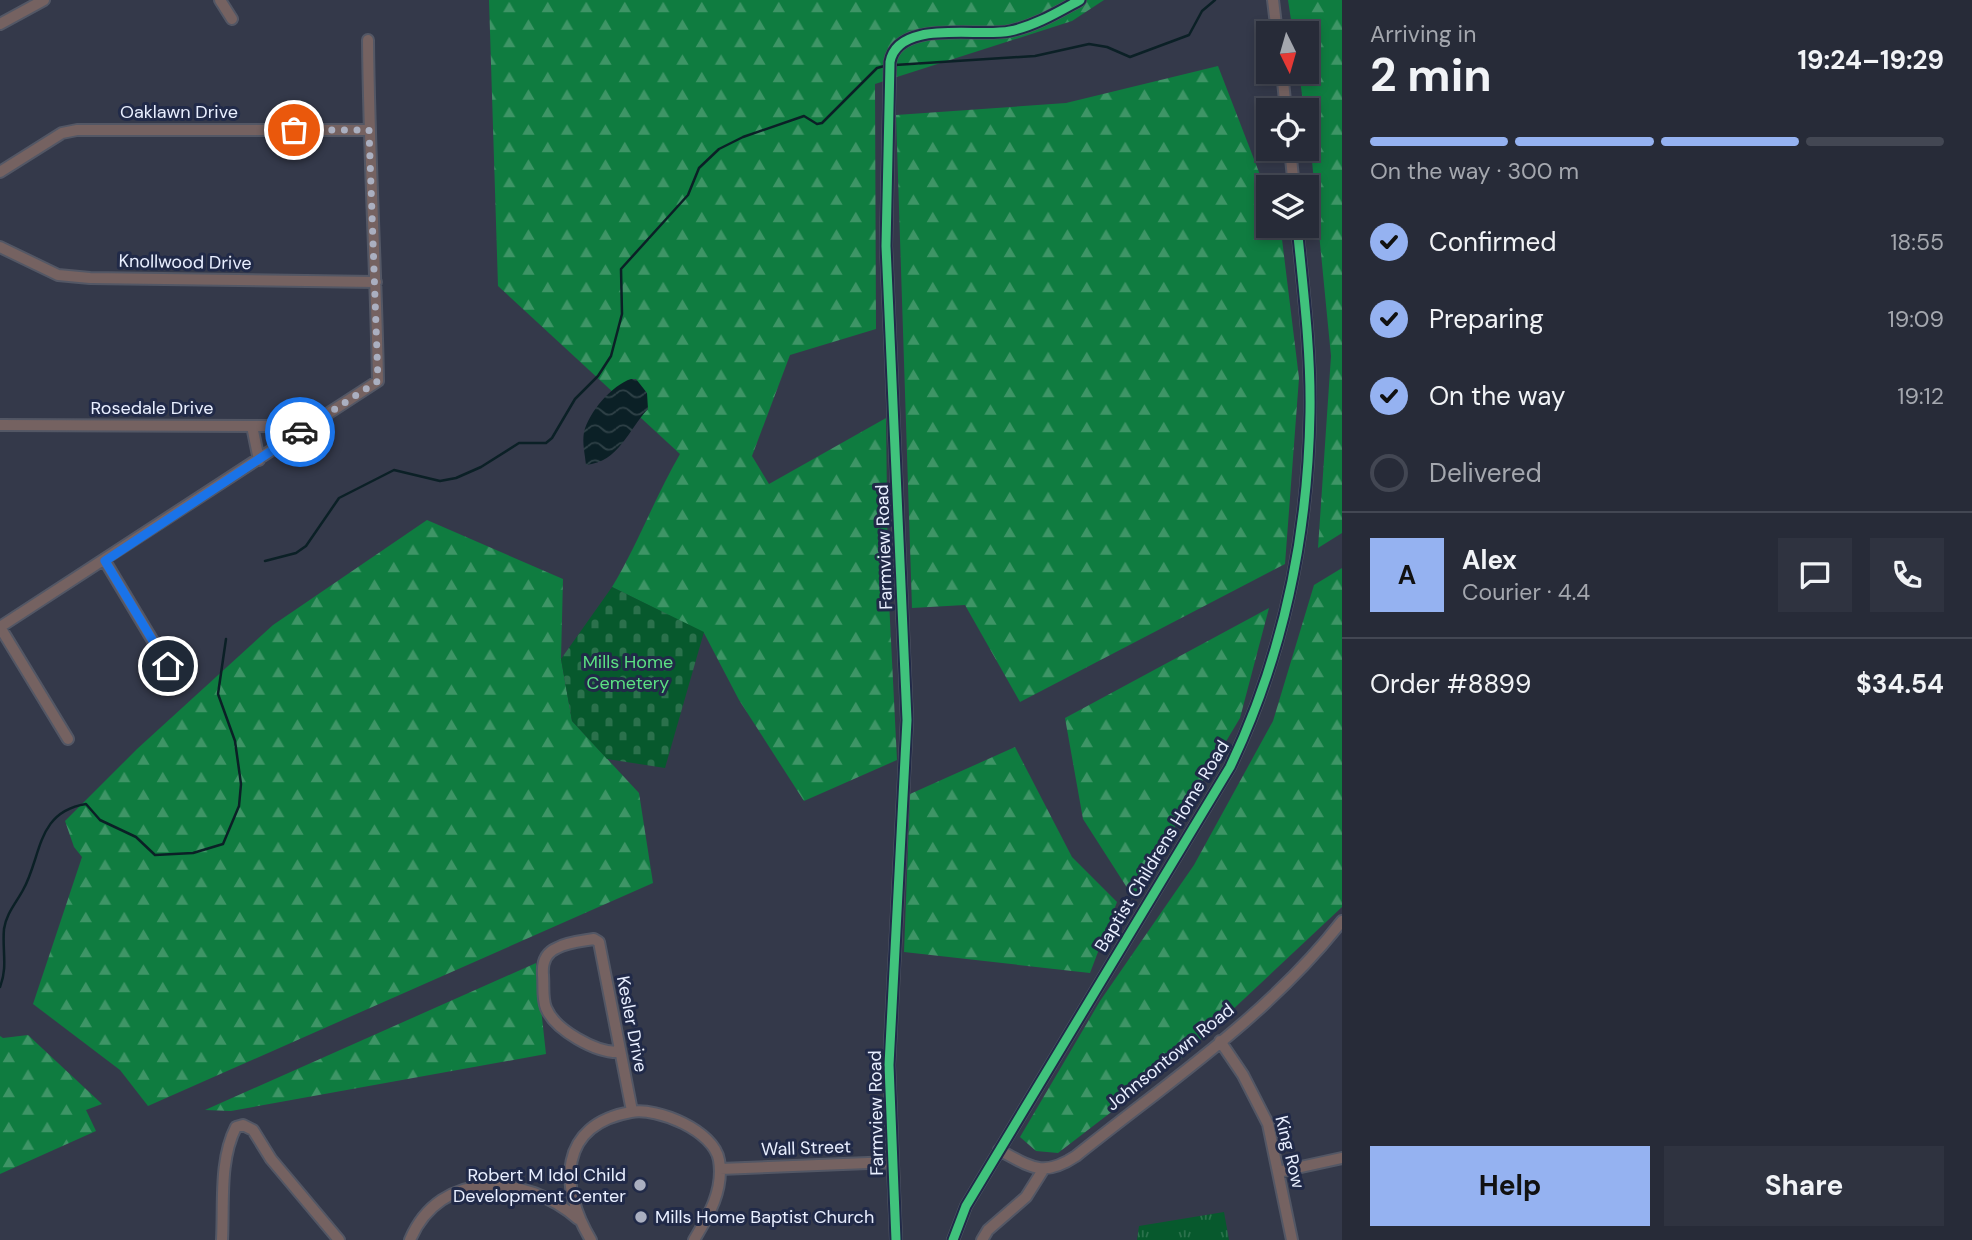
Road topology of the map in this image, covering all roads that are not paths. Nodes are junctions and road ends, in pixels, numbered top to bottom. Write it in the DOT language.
graph roads {
  1 [pos="44,0"];
  2 [pos="220,0"];
  3 [pos="1080,0"];
  4 [pos="1273,0"];
  5 [pos="232,19"];
  6 [pos="1276,21"];
  7 [pos="0,24"];
  8 [pos="368,40"];
  9 [pos="369,130"];
  10 [pos="0,172"];
  11 [pos="1298,238"];
  12 [pos="0,247"];
  13 [pos="376,282"];
  14 [pos="0,425"];
  15 [pos="252,426"];
  16 [pos="303,430"];
  17 [pos="259,460"];
  18 [pos="105,561"];
  19 [pos="0,627"];
  20 [pos="168,666"];
  21 [pos="68,739"];
  22 [pos="1342,921"];
  23 [pos="1220,1041"];
  24 [pos="619,1052"];
  25 [pos="632,1111"];
  26 [pos="999,1150"];
  27 [pos="1342,1158"];
  28 [pos="893,1162"];
  29 [pos="720,1169"];
  30 [pos="1043,1170"];
  31 [pos="1278,1172"];
  32 [pos="578,1219"];
  33 [pos="222,1240"];
  34 [pos="340,1240"];
  35 [pos="410,1240"];
  36 [pos="591,1240"];
  37 [pos="695,1240"];
  38 [pos="896,1240"];
  39 [pos="953,1240"];
  40 [pos="982,1240"];
  41 [pos="1292,1240"];
  1 -- 7 [label="street"];
  2 -- 5 [label="street"];
  3 -- 28 [label="street, Farmview Road"];
  4 -- 6 [label="street"];
  8 -- 9 [label="street"];
  9 -- 10 [label="street, Oaklawn Drive"];
  9 -- 13 [label="street"];
  11 -- 26 [label="street, Baptist Childrens Home Road"];
  12 -- 13 [label="street, Knollwood Drive"];
  13 -- 16 [label="street"];
  14 -- 15 [label="street, Rosedale Drive"];
  15 -- 16 [label="street, Rosedale Drive"];
  15 -- 17 [label="street"];
  16 -- 17 [label="street"];
  17 -- 18 [label="street"];
  18 -- 19 [label="street"];
  18 -- 20 [label="street"];
  19 -- 21 [label="street"];
  22 -- 23 [label="street, Johnsontown Road"];
  23 -- 30 [label="street, Johnsontown Road"];
  23 -- 31 [label="street, King Row"];
  24 -- 24 [label="street, Kesler Drive"];
  24 -- 25 [label="street, Kesler Drive"];
  25 -- 29 [label="street"];
  25 -- 32 [label="street"];
  26 -- 30 [label="street"];
  26 -- 39 [label="street, Baptist Childrens Home Road"];
  27 -- 31 [label="street"];
  28 -- 29 [label="street, Wall Street"];
  28 -- 38 [label="street, Farmview Road"];
  29 -- 37 [label="street"];
  30 -- 40 [label="street"];
  31 -- 41 [label="street, King Row"];
  32 -- 35 [label="street"];
  32 -- 36 [label="street"];
  33 -- 34 [label="street"];
}
